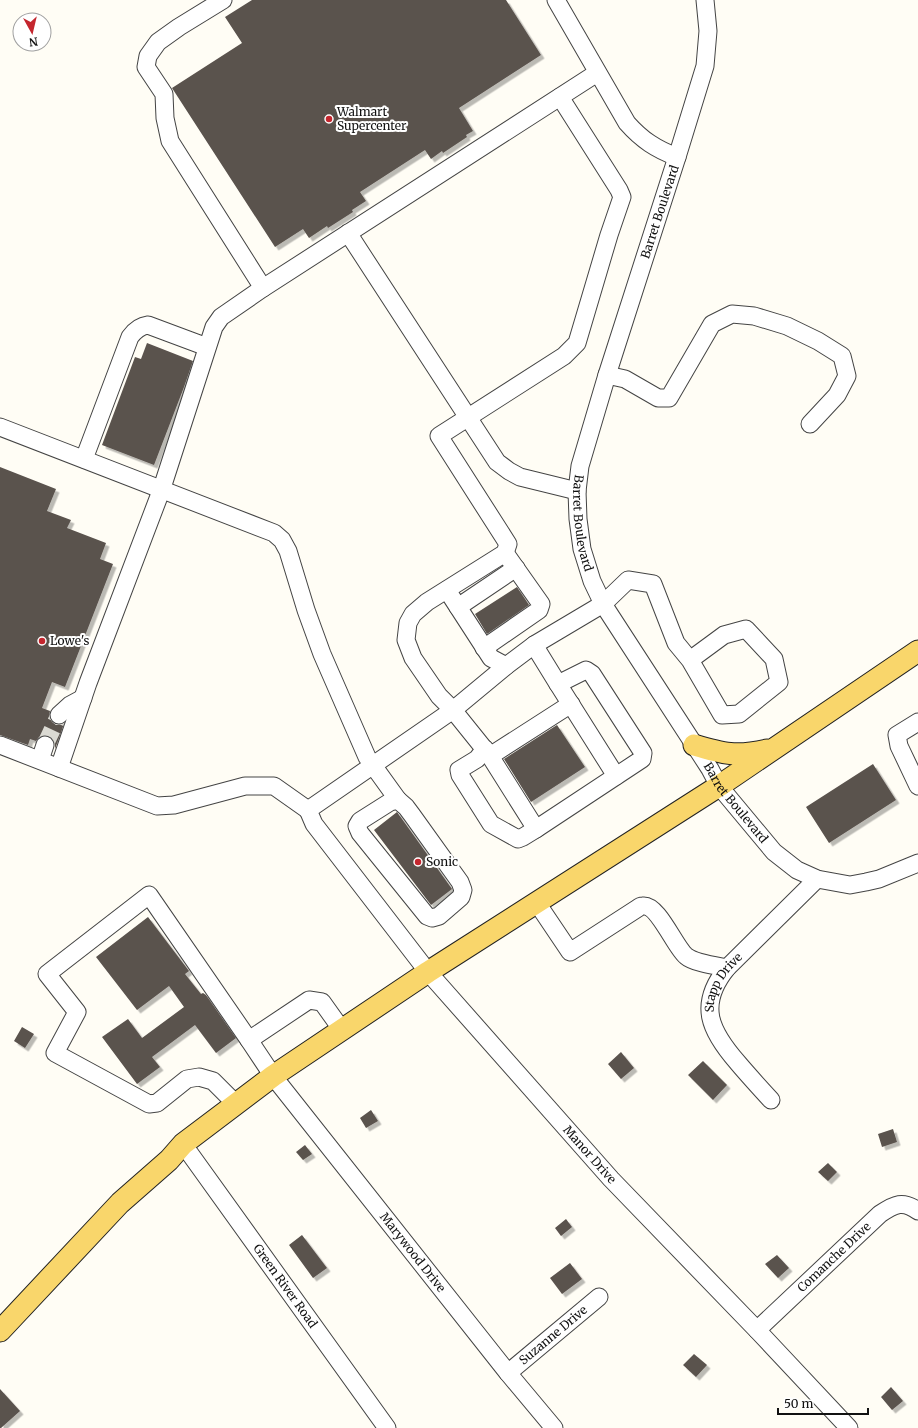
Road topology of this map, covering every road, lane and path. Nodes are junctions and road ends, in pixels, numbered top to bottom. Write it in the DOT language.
graph roads {
  1 [pos="222,0"];
  2 [pos="556,0"];
  3 [pos="705,0"];
  4 [pos="597,73"];
  5 [pos="560,97"];
  6 [pos="677,157"];
  7 [pos="348,233"];
  8 [pos="263,288"];
  9 [pos="208,347"];
  10 [pos="607,375"];
  11 [pos="468,418"];
  12 [pos="810,424"];
  13 [pos="0,427"];
  14 [pos="84,459"];
  15 [pos="161,490"];
  16 [pos="577,491"];
  17 [pos="505,553"];
  18 [pos="516,568"];
  19 [pos="447,590"];
  20 [pos="603,604"];
  21 [pos="458,606"];
  22 [pos="534,645"];
  23 [pos="484,648"];
  24 [pos="918,651"];
  25 [pos="690,660"];
  26 [pos="506,666"];
  27 [pos="558,684"];
  28 [pos="83,698"];
  29 [pos="571,704"];
  30 [pos="453,710"];
  31 [pos="58,715"];
  32 [pos="918,722"];
  33 [pos="0,745"];
  34 [pos="694,745"];
  35 [pos="775,748"];
  36 [pos="488,752"];
  37 [pos="373,766"];
  38 [pos="59,768"];
  39 [pos="616,776"];
  40 [pos="719,786"];
  41 [pos="918,786"];
  42 [pos="398,800"];
  43 [pos="308,810"];
  44 [pos="536,828"];
  45 [pos="918,863"];
  46 [pos="817,879"];
  47 [pos="537,903"];
  48 [pos="727,968"];
  49 [pos="428,972"];
  50 [pos="342,1030"];
  51 [pos="249,1040"];
  52 [pos="273,1076"];
  53 [pos="771,1100"];
  54 [pos="236,1104"];
  55 [pos="183,1144"];
  56 [pos="918,1211"];
  57 [pos="599,1297"];
  58 [pos="757,1330"];
  59 [pos="0,1331"];
  60 [pos="508,1373"];
  61 [pos="387,1428"];
  62 [pos="554,1428"];
  63 [pos="849,1428"];
  1 -- 8 [label="street"];
  2 -- 4 [label="street"];
  3 -- 6 [label="street, Barret Boulevard"];
  4 -- 5 [label="street"];
  4 -- 6 [label="street"];
  5 -- 7 [label="street"];
  5 -- 11 [label="street"];
  6 -- 10 [label="street, Barret Boulevard"];
  7 -- 8 [label="street"];
  7 -- 11 [label="street"];
  8 -- 9 [label="street"];
  9 -- 14 [label="street"];
  9 -- 15 [label="street"];
  10 -- 12 [label="street"];
  10 -- 16 [label="street, Barret Boulevard"];
  11 -- 16 [label="street"];
  11 -- 17 [label="street"];
  13 -- 14 [label="street"];
  14 -- 15 [label="street"];
  15 -- 28 [label="street"];
  15 -- 37 [label="street"];
  16 -- 20 [label="street, Barret Boulevard"];
  17 -- 18 [label="street"];
  17 -- 19 [label="street"];
  18 -- 21 [label="street"];
  18 -- 23 [label="street"];
  19 -- 21 [label="street"];
  19 -- 30 [label="street"];
  20 -- 22 [label="street"];
  20 -- 25 [label="street"];
  20 -- 34 [label="street, Barret Boulevard"];
  21 -- 23 [label="street"];
  22 -- 26 [label="street"];
  22 -- 27 [label="street"];
  23 -- 26 [label="street"];
  24 -- 35 [label="main road"];
  25 -- 25 [label="street"];
  26 -- 30 [label="street"];
  27 -- 29 [label="street"];
  27 -- 39 [label="street"];
  28 -- 31 [label="street"];
  28 -- 38 [label="street"];
  29 -- 36 [label="street"];
  29 -- 39 [label="street"];
  30 -- 36 [label="street"];
  30 -- 37 [label="street"];
  32 -- 41 [label="street"];
  33 -- 38 [label="street"];
  34 -- 35 [label="main road"];
  34 -- 40 [label="street, Barret Boulevard"];
  35 -- 40 [label="main road"];
  36 -- 44 [label="street"];
  36 -- 44 [label="street"];
  37 -- 42 [label="street"];
  37 -- 43 [label="street"];
  38 -- 43 [label="street"];
  39 -- 44 [label="street"];
  40 -- 46 [label="street, Barret Boulevard"];
  40 -- 47 [label="main road"];
  42 -- 42 [label="street"];
  43 -- 49 [label="street, Manor Drive"];
  45 -- 46 [label="street, Barret Boulevard"];
  46 -- 48 [label="street, Stapp Drive"];
  47 -- 48 [label="street"];
  47 -- 49 [label="main road"];
  48 -- 53 [label="street, Stapp Drive"];
  49 -- 50 [label="main road"];
  49 -- 58 [label="street, Manor Drive"];
  50 -- 51 [label="street"];
  50 -- 52 [label="main road"];
  51 -- 52 [label="street, Marywood Drive"];
  51 -- 54 [label="street, Marywood Drive"];
  52 -- 54 [label="main road"];
  52 -- 60 [label="street, Marywood Drive"];
  54 -- 55 [label="main road"];
  55 -- 59 [label="main road"];
  55 -- 61 [label="street, Green River Road"];
  56 -- 58 [label="street, Comanche Drive"];
  57 -- 60 [label="street, Suzanne Drive"];
  58 -- 63 [label="street, Manor Drive"];
  60 -- 62 [label="street, Marywood Drive"];
}
